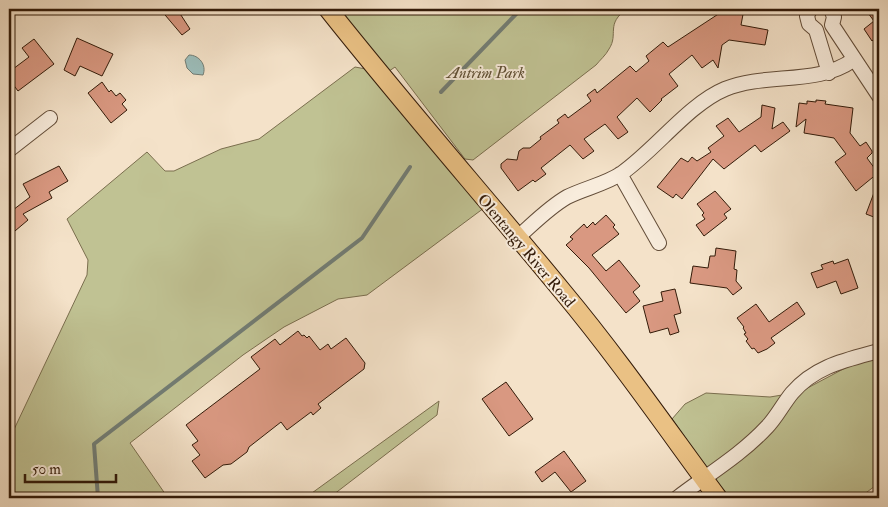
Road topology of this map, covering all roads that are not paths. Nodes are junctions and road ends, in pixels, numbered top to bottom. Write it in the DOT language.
graph roads {
  1 [pos="328,9"];
  2 [pos="810,9"];
  3 [pos="831,9"];
  4 [pos="853,60"];
  5 [pos="829,72"];
  6 [pos="879,96"];
  7 [pos="50,118"];
  8 [pos="9,150"];
  9 [pos="620,174"];
  10 [pos="517,238"];
  11 [pos="659,243"];
  12 [pos="879,351"];
  13 [pos="703,478"];
  14 [pos="677,498"];
  15 [pos="718,498"];
  1 -- 10 [label="main road, Olentangy River Road"];
  2 -- 5 [label="street"];
  3 -- 4 [label="street"];
  4 -- 5 [label="street"];
  4 -- 6 [label="street"];
  5 -- 9 [label="street"];
  7 -- 8 [label="street"];
  9 -- 10 [label="street"];
  9 -- 11 [label="street"];
  10 -- 13 [label="main road, Olentangy River Road"];
  12 -- 13 [label="street"];
  13 -- 14 [label="street"];
  13 -- 15 [label="main road, Olentangy River Road"];
}
